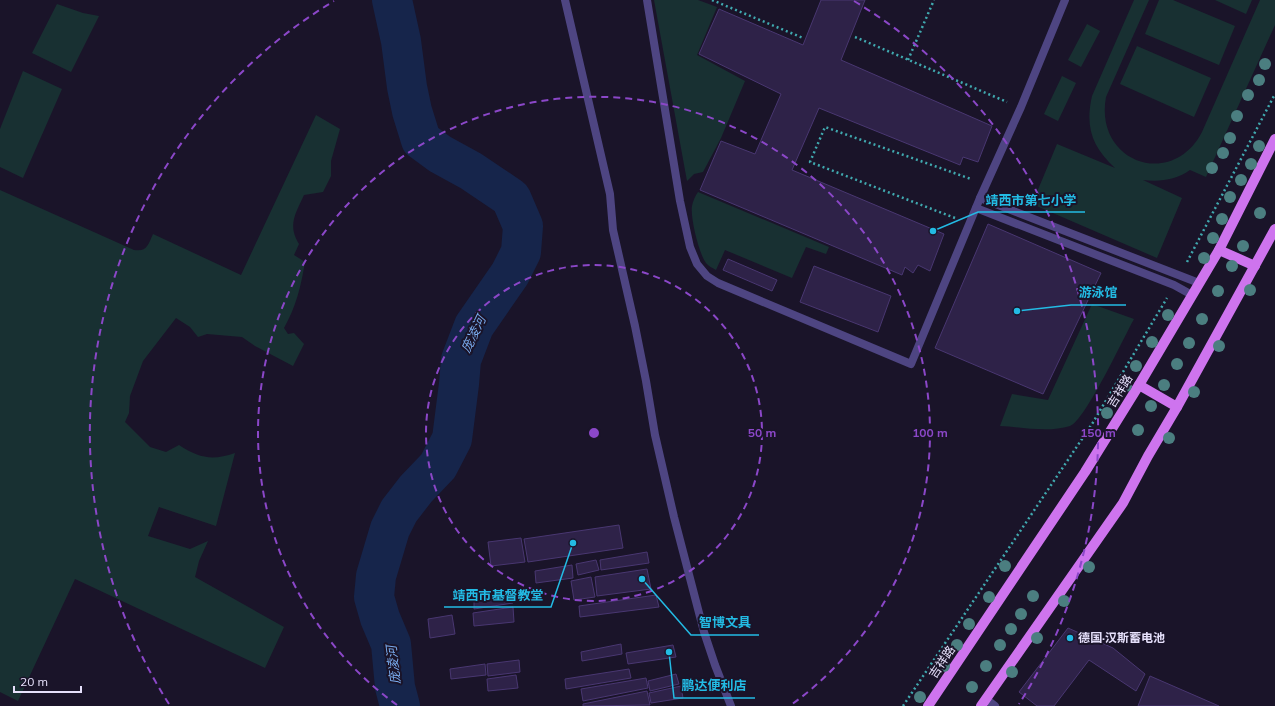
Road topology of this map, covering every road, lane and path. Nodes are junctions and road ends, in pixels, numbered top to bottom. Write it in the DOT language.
graph roads {
  1 [pos="565,0"];
  2 [pos="647,0"];
  3 [pos="712,0"];
  4 [pos="934,0"];
  5 [pos="1065,0"];
  6 [pos="856,37"];
  7 [pos="803,38"];
  8 [pos="908,60"];
  9 [pos="1275,94"];
  10 [pos="1021,107"];
  11 [pos="1275,139"];
  12 [pos="987,185"];
  13 [pos="980,198"];
  14 [pos="976,208"];
  15 [pos="969,226"];
  16 [pos="1275,229"];
  17 [pos="1219,250"];
  18 [pos="1255,266"];
  19 [pos="1180,276"];
  20 [pos="1199,283"];
  21 [pos="1174,285"];
  22 [pos="1192,295"];
  23 [pos="1139,385"];
  24 [pos="1177,407"];
  25 [pos="983,703"];
  26 [pos="731,706"];
  27 [pos="903,706"];
  28 [pos="928,706"];
  29 [pos="995,706"];
  1 -- 26 [label="street"];
  2 -- 15 [label="street"];
  3 -- 7 [label="path"];
  4 -- 8 [label="path"];
  5 -- 10 [label="street"];
  6 -- 8 [label="path"];
  8 -- 10 [label="path"];
  9 -- 19 [label="path"];
  10 -- 12 [label="street"];
  11 -- 17 [label="main road, 吉祥路"];
  12 -- 13 [label="street"];
  12 -- 15 [label="path"];
  13 -- 14 [label="street"];
  13 -- 19 [label="street"];
  14 -- 15 [label="street"];
  14 -- 21 [label="street"];
  16 -- 18 [label="main road"];
  17 -- 18 [label="main road"];
  17 -- 20 [label="main road, 吉祥路"];
  18 -- 24 [label="main road"];
  19 -- 20 [label="street"];
  20 -- 22 [label="main road, 吉祥路"];
  21 -- 22 [label="street"];
  21 -- 27 [label="path"];
  22 -- 23 [label="main road, 吉祥路"];
  23 -- 24 [label="main road"];
  23 -- 28 [label="main road, 吉祥路"];
  24 -- 25 [label="main road"];
  25 -- 29 [label="street"];
}
